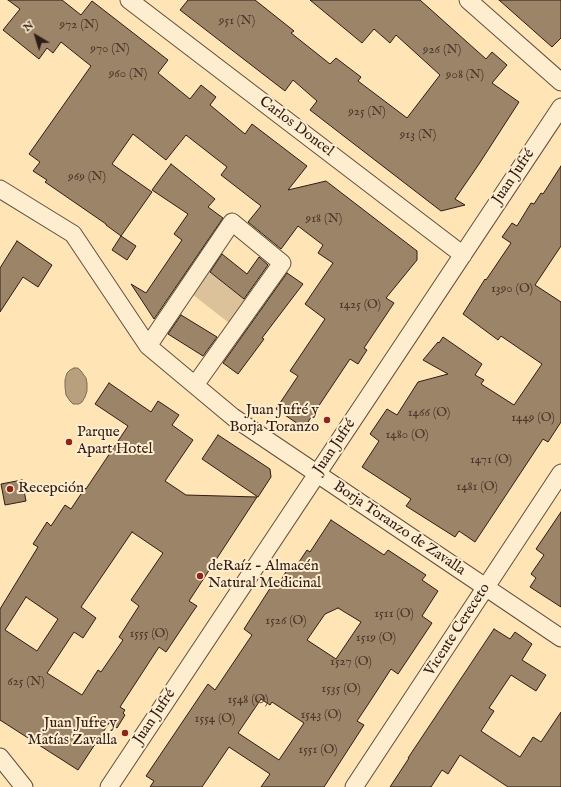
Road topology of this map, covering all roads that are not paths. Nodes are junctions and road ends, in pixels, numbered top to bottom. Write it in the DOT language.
graph roads {
  1 [pos="129,0"];
  2 [pos="468,0"];
  3 [pos="561,82"];
  4 [pos="560,111"];
  5 [pos="0,189"];
  6 [pos="463,255"];
  7 [pos="148,346"];
  8 [pos="194,385"];
  9 [pos="561,473"];
  10 [pos="317,474"];
  11 [pos="486,587"];
  12 [pos="561,638"];
  13 [pos="0,757"];
  14 [pos="24,787"];
  15 [pos="109,787"];
  16 [pos="354,787"];
  1 -- 6 [label="street, Carlos Doncel"];
  2 -- 3 [label="street"];
  4 -- 6 [label="street, Juan Jufré"];
  5 -- 7 [label="street, Borja Toranzo de Zavalla"];
  6 -- 10 [label="street, Juan Jufré"];
  7 -- 8 [label="street, Borja Toranzo de Zavalla"];
  7 -- 8 [label="street"];
  8 -- 10 [label="street, Borja Toranzo de Zavalla"];
  9 -- 11 [label="street, Vicente Cereceto"];
  10 -- 11 [label="street, Borja Toranzo de Zavalla"];
  10 -- 15 [label="street, Juan Jufré"];
  11 -- 12 [label="street, Borja Toranzo de Zavalla"];
  11 -- 16 [label="street, Vicente Cereceto"];
  13 -- 14 [label="street"];
}
